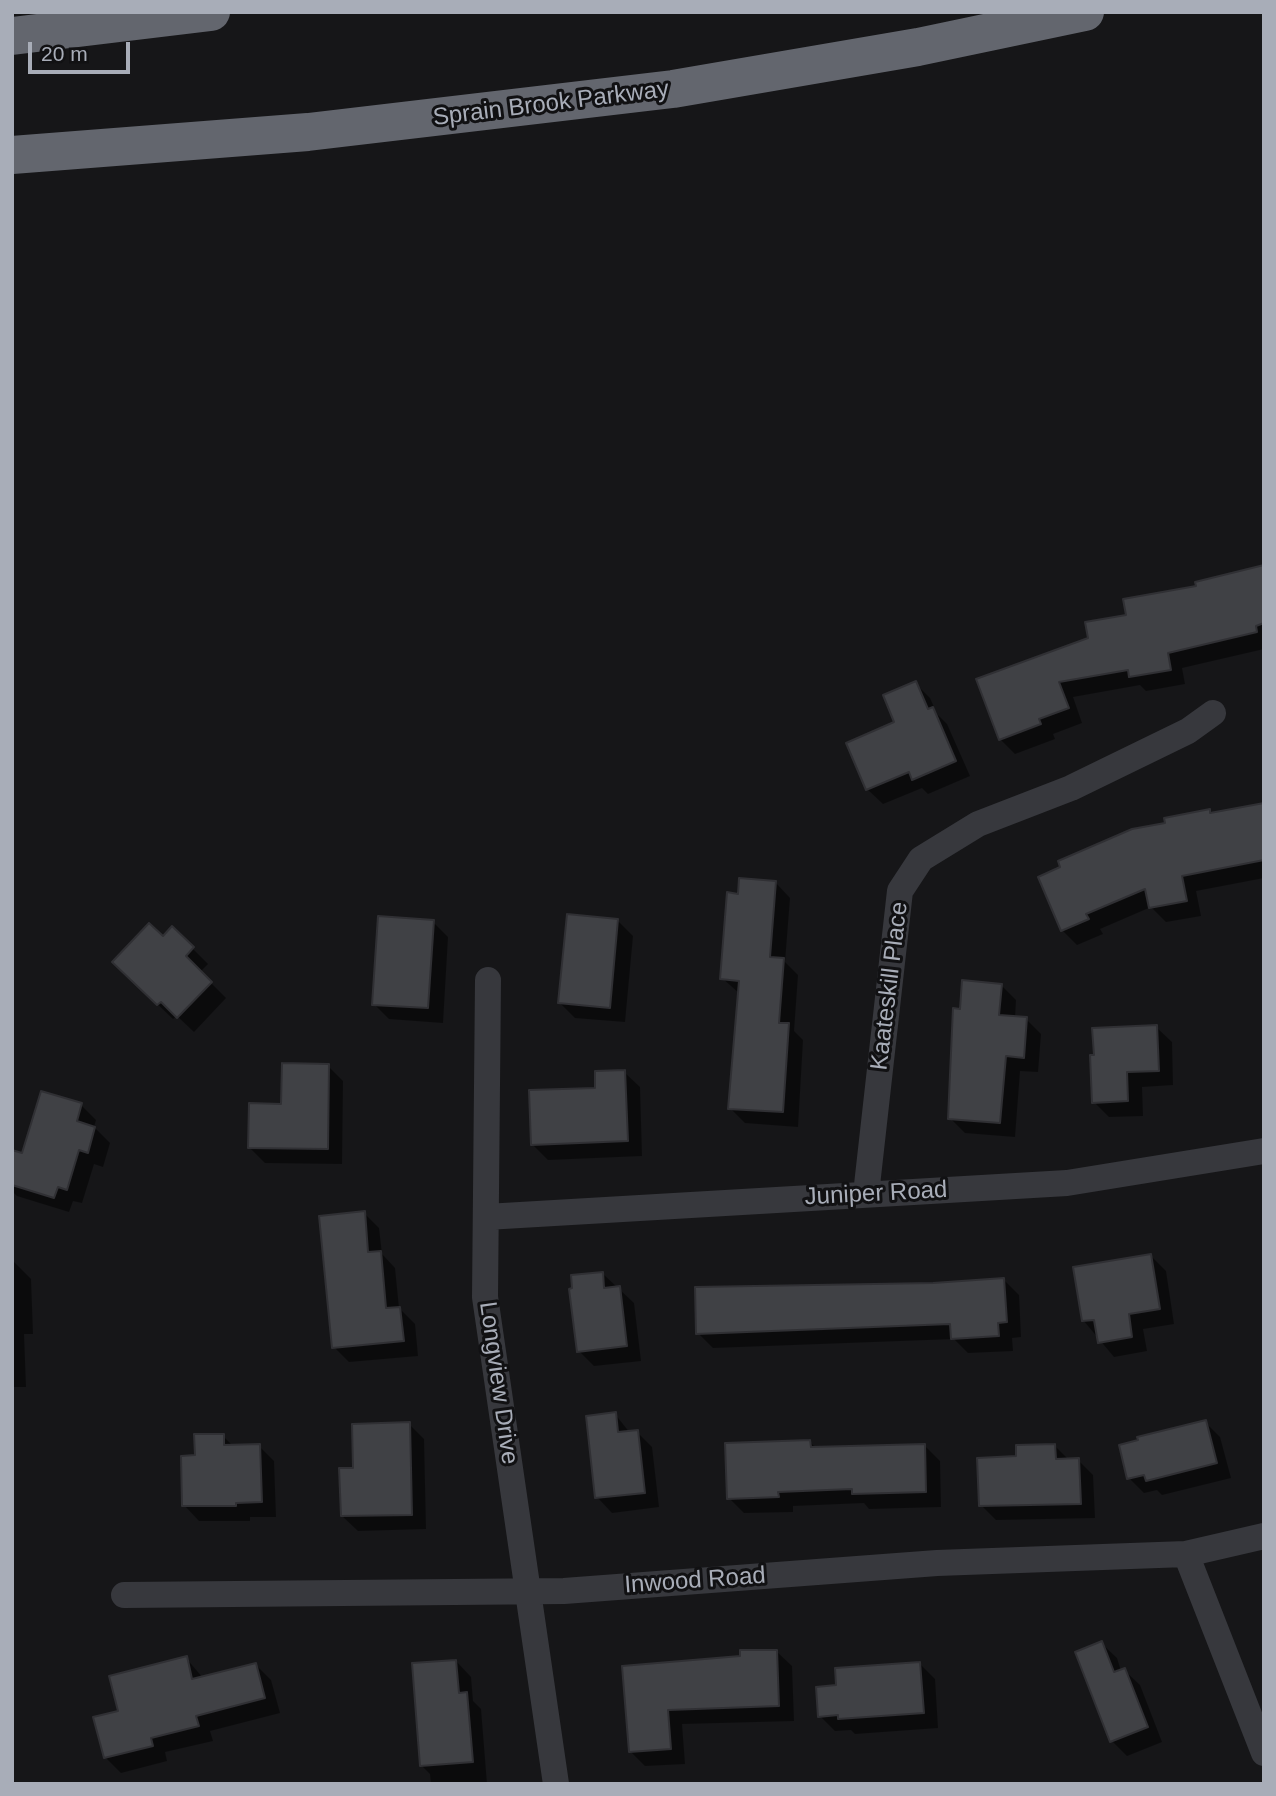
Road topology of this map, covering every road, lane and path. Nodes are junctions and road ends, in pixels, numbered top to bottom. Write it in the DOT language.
graph roads {
  1 [pos="211,12"];
  2 [pos="1085,12"];
  3 [pos="12,36"];
  4 [pos="12,155"];
  5 [pos="1213,713"];
  6 [pos="488,980"];
  7 [pos="1264,1151"];
  8 [pos="866,1194"];
  9 [pos="486,1217"];
  10 [pos="1264,1536"];
  11 [pos="1186,1554"];
  12 [pos="528,1590"];
  13 [pos="124,1595"];
  14 [pos="1264,1753"];
  15 [pos="556,1784"];
  1 -- 3 [label="highway"];
  2 -- 4 [label="highway, Sprain Brook Parkway"];
  5 -- 8 [label="street, Kaateskill Place"];
  6 -- 9 [label="street, Longview Drive"];
  7 -- 8 [label="street, Juniper Road"];
  8 -- 9 [label="street, Juniper Road"];
  9 -- 12 [label="street, Longview Drive"];
  10 -- 11 [label="street, Inwood Road"];
  11 -- 12 [label="street, Inwood Road"];
  11 -- 14 [label="street"];
  12 -- 13 [label="street, Inwood Road"];
  12 -- 15 [label="street, Longview Drive"];
}
